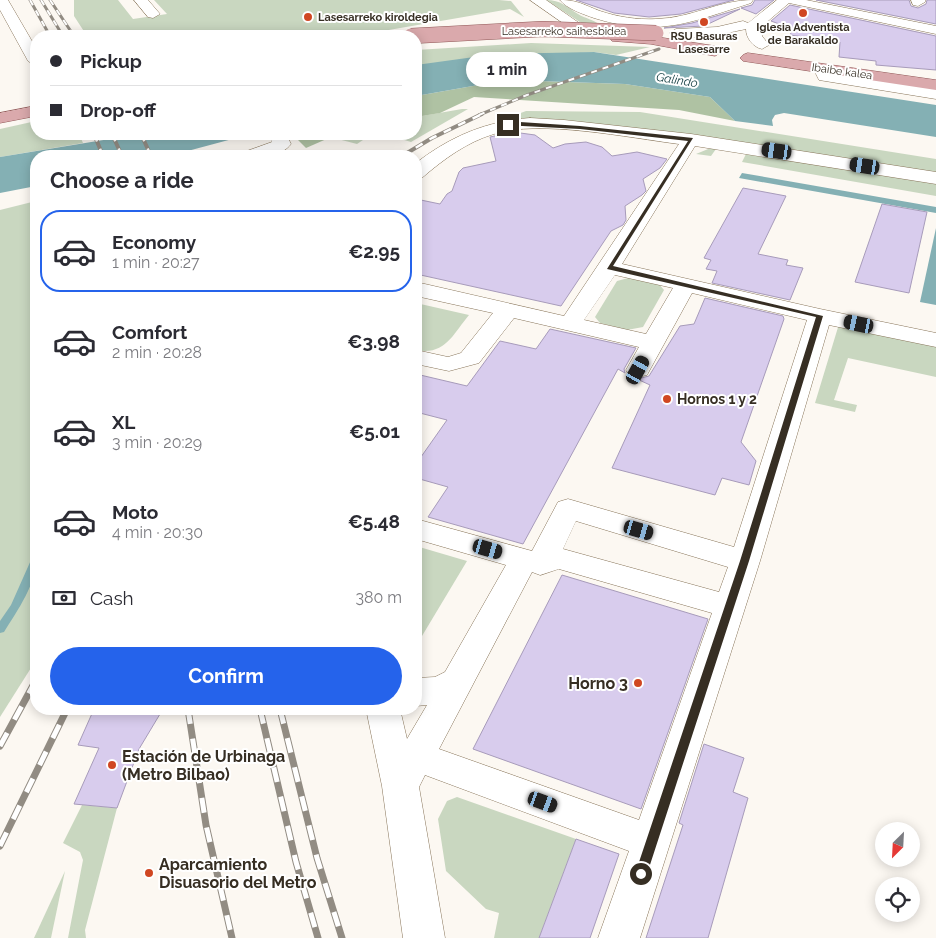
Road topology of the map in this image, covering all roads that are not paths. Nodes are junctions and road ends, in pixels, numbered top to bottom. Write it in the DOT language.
graph roads {
  1 [pos="1,0"];
  2 [pos="141,0"];
  3 [pos="537,0"];
  4 [pos="567,0"];
  5 [pos="746,0"];
  6 [pos="790,1"];
  7 [pos="153,14"];
  8 [pos="737,14"];
  9 [pos="575,25"];
  10 [pos="936,30"];
  11 [pos="422,35"];
  12 [pos="653,36"];
  13 [pos="734,39"];
  14 [pos="422,42"];
  15 [pos="716,46"];
  16 [pos="764,46"];
  17 [pos="30,51"];
  18 [pos="748,58"];
  19 [pos="823,72"];
  20 [pos="936,78"];
  21 [pos="936,85"];
  22 [pos="936,94"];
  23 [pos="30,103"];
  24 [pos="0,109"];
  25 [pos="30,112"];
  26 [pos="0,118"];
  27 [pos="280,140"];
  28 [pos="692,140"];
  29 [pos="266,150"];
  30 [pos="422,168"];
  31 [pos="936,178"];
  32 [pos="609,267"];
  33 [pos="686,284"];
  34 [pos="422,291"];
  35 [pos="508,310"];
  36 [pos="820,316"];
  37 [pos="570,324"];
  38 [pos="936,340"];
  39 [pos="653,343"];
  40 [pos="422,358"];
  41 [pos="633,379"];
  42 [pos="422,531"];
  43 [pos="745,561"];
  44 [pos="532,562"];
  45 [pos="728,606"];
  46 [pos="456,682"];
  47 [pos="422,691"];
  48 [pos="385,715"];
  49 [pos="408,771"];
  50 [pos="652,842"];
  51 [pos="424,938"];
  52 [pos="619,938"];
  1 -- 17 [label="street"];
  2 -- 7 [label="street"];
  3 -- 9 [label="street"];
  4 -- 8 [label="street"];
  5 -- 8 [label="street"];
  6 -- 10 [label="street"];
  6 -- 16 [label="street"];
  8 -- 12 [label="street"];
  8 -- 13 [label="street"];
  11 -- 12 [label="main road, Lasesarreko saihesbidea, bridge"];
  12 -- 14 [label="main road, Lasesarreko saihesbidea"];
  12 -- 15 [label="main road, Lasesarreko saihesbidea"];
  13 -- 15 [label="main road"];
  13 -- 16 [label="main road, Ibaibe kalea"];
  15 -- 18 [label="main road, Ibaibe kalea"];
  16 -- 18 [label="main road"];
  16 -- 20 [label="main road, Ibaibe kalea"];
  18 -- 21 [label="main road, Ibaibe kalea"];
  19 -- 22 [label="street"];
  23 -- 24 [label="main road"];
  25 -- 26 [label="main road"];
  27 -- 29 [label="street"];
  28 -- 30 [label="street"];
  28 -- 31 [label="street"];
  28 -- 32 [label="street"];
  32 -- 33 [label="street"];
  32 -- 37 [label="street"];
  33 -- 36 [label="street"];
  33 -- 39 [label="street"];
  34 -- 35 [label="street"];
  35 -- 37 [label="street"];
  35 -- 40 [label="street"];
  36 -- 38 [label="street"];
  36 -- 43 [label="street"];
  37 -- 39 [label="street"];
  39 -- 41 [label="street"];
  42 -- 44 [label="street"];
  43 -- 44 [label="street"];
  43 -- 45 [label="street"];
  44 -- 45 [label="street"];
  44 -- 46 [label="street"];
  45 -- 50 [label="street"];
  46 -- 47 [label="street"];
  46 -- 49 [label="street"];
  48 -- 49 [label="street"];
  49 -- 50 [label="street"];
  49 -- 51 [label="street"];
  50 -- 52 [label="street"];
}
